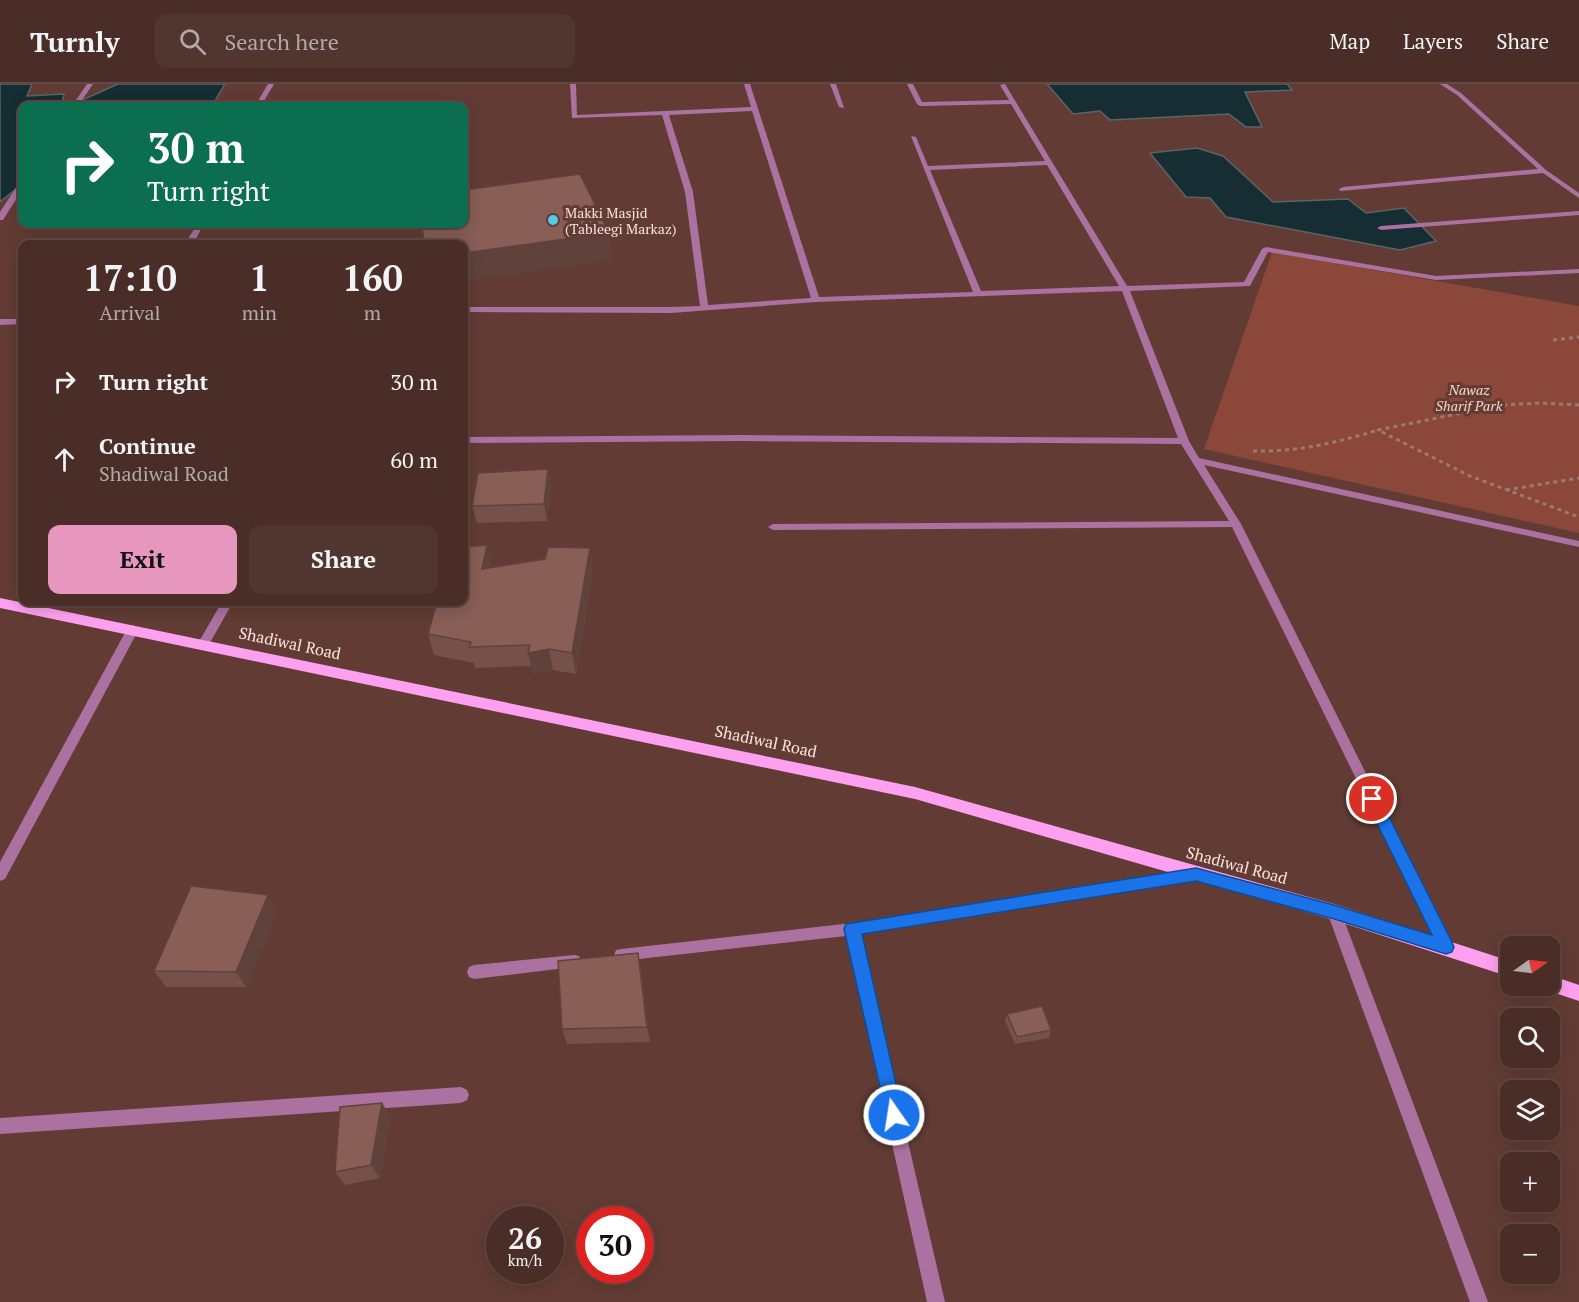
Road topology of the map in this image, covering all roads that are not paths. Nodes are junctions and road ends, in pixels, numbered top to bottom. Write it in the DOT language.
graph roads {
  1 [pos="90,84"];
  2 [pos="271,84"];
  3 [pos="573,84"];
  4 [pos="747,84"];
  5 [pos="833,84"];
  6 [pos="910,84"];
  7 [pos="1443,84"];
  8 [pos="1003,85"];
  9 [pos="78,102"];
  10 [pos="260,102"];
  11 [pos="1013,102"];
  12 [pos="842,107"];
  13 [pos="755,109"];
  14 [pos="665,113"];
  15 [pos="913,137"];
  16 [pos="1049,163"];
  17 [pos="926,168"];
  18 [pos="1544,171"];
  19 [pos="1343,189"];
  20 [pos="18,191"];
  21 [pos="1579,196"];
  22 [pos="1579,213"];
  23 [pos="0,218"];
  24 [pos="1381,228"];
  25 [pos="1579,271"];
  26 [pos="1125,290"];
  27 [pos="978,295"];
  28 [pos="816,300"];
  29 [pos="704,307"];
  30 [pos="468,309"];
  31 [pos="0,322"];
  32 [pos="18,322"];
  33 [pos="468,440"];
  34 [pos="1184,441"];
  35 [pos="1196,460"];
  36 [pos="1236,524"];
  37 [pos="773,527"];
  38 [pos="1579,544"];
  39 [pos="0,603"];
  40 [pos="225,606"];
  41 [pos="133,629"];
  42 [pos="203,645"];
  43 [pos="1196,874"];
  44 [pos="0,875"];
  45 [pos="1334,912"];
  46 [pos="852,929"];
  47 [pos="1446,947"];
  48 [pos="1500,966"];
  49 [pos="474,972"];
  50 [pos="1560,986"];
  51 [pos="1579,993"];
  52 [pos="461,1095"];
  53 [pos="0,1126"];
  54 [pos="936,1302"];
  55 [pos="1479,1302"];
  1 -- 9 [label="street"];
  2 -- 10 [label="street"];
  3 -- 14 [label="street"];
  4 -- 13 [label="street"];
  5 -- 12 [label="street"];
  6 -- 11 [label="street"];
  7 -- 18 [label="street"];
  8 -- 11 [label="street"];
  11 -- 16 [label="street"];
  13 -- 14 [label="street"];
  13 -- 28 [label="street"];
  14 -- 29 [label="street"];
  15 -- 17 [label="street"];
  16 -- 17 [label="street"];
  16 -- 26 [label="street"];
  17 -- 27 [label="street"];
  18 -- 19 [label="street"];
  18 -- 21 [label="street"];
  20 -- 23 [label="street"];
  22 -- 24 [label="street"];
  25 -- 26 [label="street"];
  26 -- 27 [label="street"];
  26 -- 34 [label="street"];
  27 -- 28 [label="street"];
  28 -- 29 [label="street"];
  29 -- 30 [label="street"];
  31 -- 32 [label="street"];
  33 -- 34 [label="street"];
  34 -- 35 [label="street"];
  35 -- 36 [label="street"];
  35 -- 38 [label="street"];
  36 -- 37 [label="street"];
  36 -- 47 [label="street"];
  39 -- 41 [label="main road, Shadiwal Road"];
  40 -- 42 [label="street"];
  41 -- 42 [label="main road, Shadiwal Road"];
  41 -- 44 [label="street"];
  42 -- 43 [label="main road, Shadiwal Road"];
  43 -- 45 [label="main road, Shadiwal Road"];
  43 -- 46 [label="street"];
  45 -- 47 [label="main road, Shadiwal Road"];
  45 -- 55 [label="street"];
  46 -- 49 [label="street"];
  46 -- 54 [label="street"];
  47 -- 48 [label="main road, Shadiwal Road"];
  50 -- 51 [label="main road"];
  52 -- 53 [label="street"];
}
